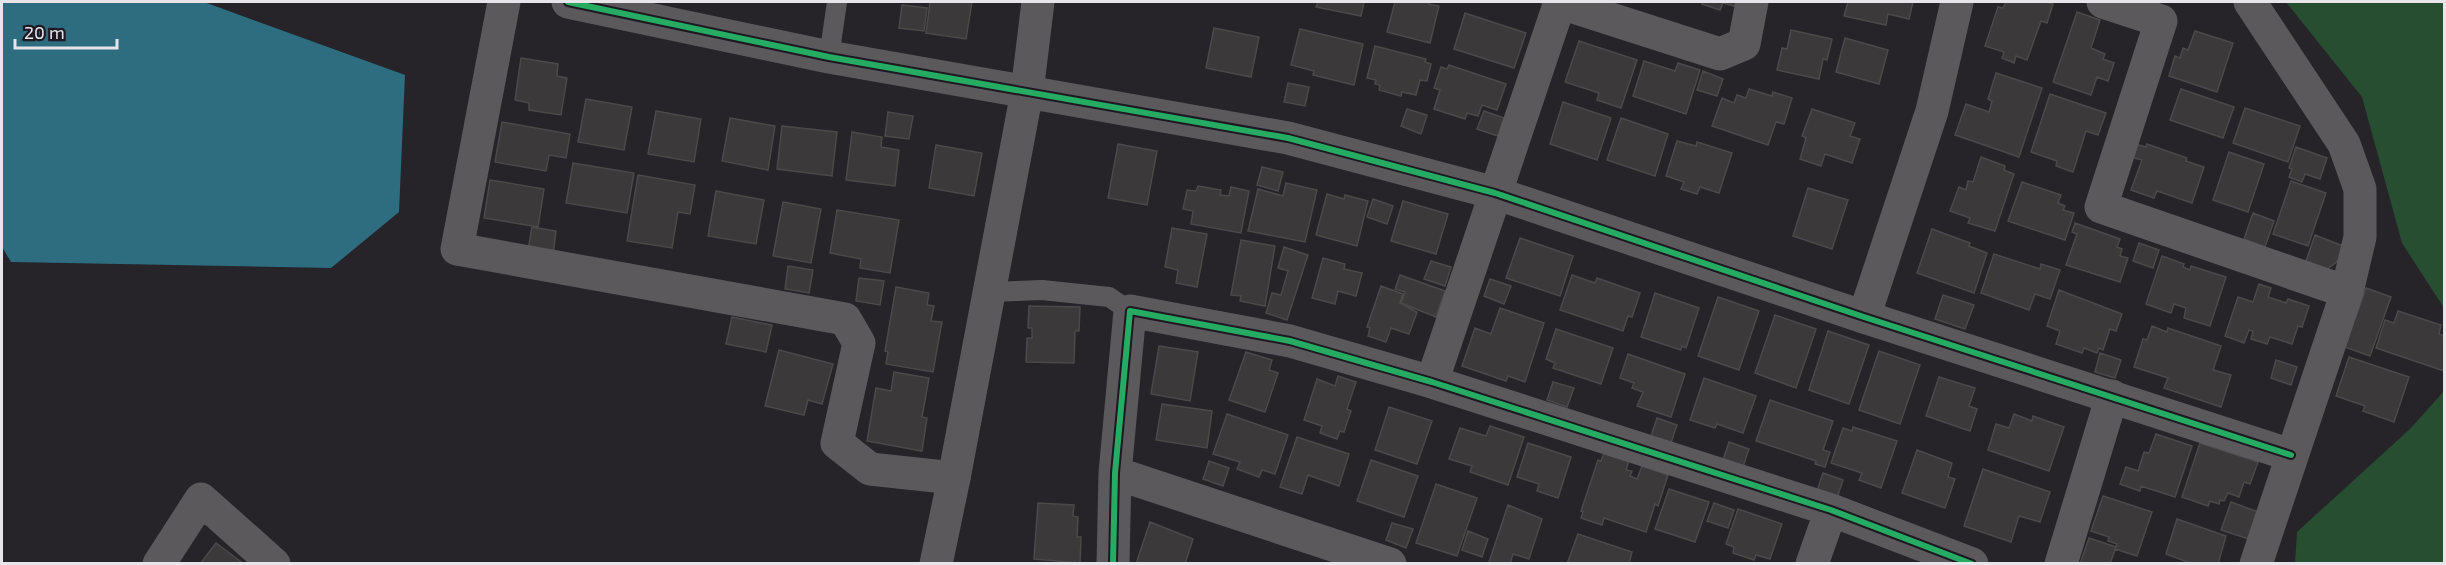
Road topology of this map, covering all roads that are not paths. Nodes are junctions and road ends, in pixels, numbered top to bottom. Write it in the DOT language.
graph roads {
  1 [pos="504,2"];
  2 [pos="568,2"];
  3 [pos="837,2"];
  4 [pos="1038,2"];
  5 [pos="1559,2"];
  6 [pos="1752,2"];
  7 [pos="1957,2"];
  8 [pos="2103,2"];
  9 [pos="2250,2"];
  10 [pos="829,57"];
  11 [pos="1026,92"];
  12 [pos="1495,193"];
  13 [pos="989,292"];
  14 [pos="2347,292"];
  15 [pos="1130,311"];
  16 [pos="1864,317"];
  17 [pos="1432,381"];
  18 [pos="2112,396"];
  19 [pos="2291,455"];
  20 [pos="1115,473"];
  21 [pos="954,478"];
  22 [pos="1831,510"];
  23 [pos="159,564"];
  24 [pos="274,564"];
  25 [pos="936,564"];
  26 [pos="1113,564"];
  27 [pos="1390,564"];
  28 [pos="1812,564"];
  29 [pos="1972,564"];
  30 [pos="2061,564"];
  31 [pos="2256,564"];
  1 -- 21 [label="street"];
  2 -- 10 [label="street"];
  3 -- 10 [label="lane"];
  4 -- 11 [label="street"];
  5 -- 6 [label="street"];
  5 -- 12 [label="street"];
  7 -- 16 [label="street"];
  8 -- 14 [label="street"];
  9 -- 14 [label="street"];
  10 -- 11 [label="street"];
  11 -- 12 [label="street"];
  11 -- 13 [label="street"];
  12 -- 16 [label="street"];
  12 -- 17 [label="street"];
  13 -- 15 [label="lane"];
  13 -- 21 [label="street"];
  14 -- 19 [label="street"];
  15 -- 17 [label="street"];
  15 -- 20 [label="street"];
  16 -- 18 [label="street"];
  17 -- 22 [label="street"];
  18 -- 19 [label="street"];
  18 -- 30 [label="street"];
  19 -- 31 [label="street"];
  20 -- 26 [label="street"];
  20 -- 27 [label="street"];
  21 -- 25 [label="street"];
  22 -- 28 [label="street"];
  22 -- 29 [label="street"];
  23 -- 24 [label="street"];
}
